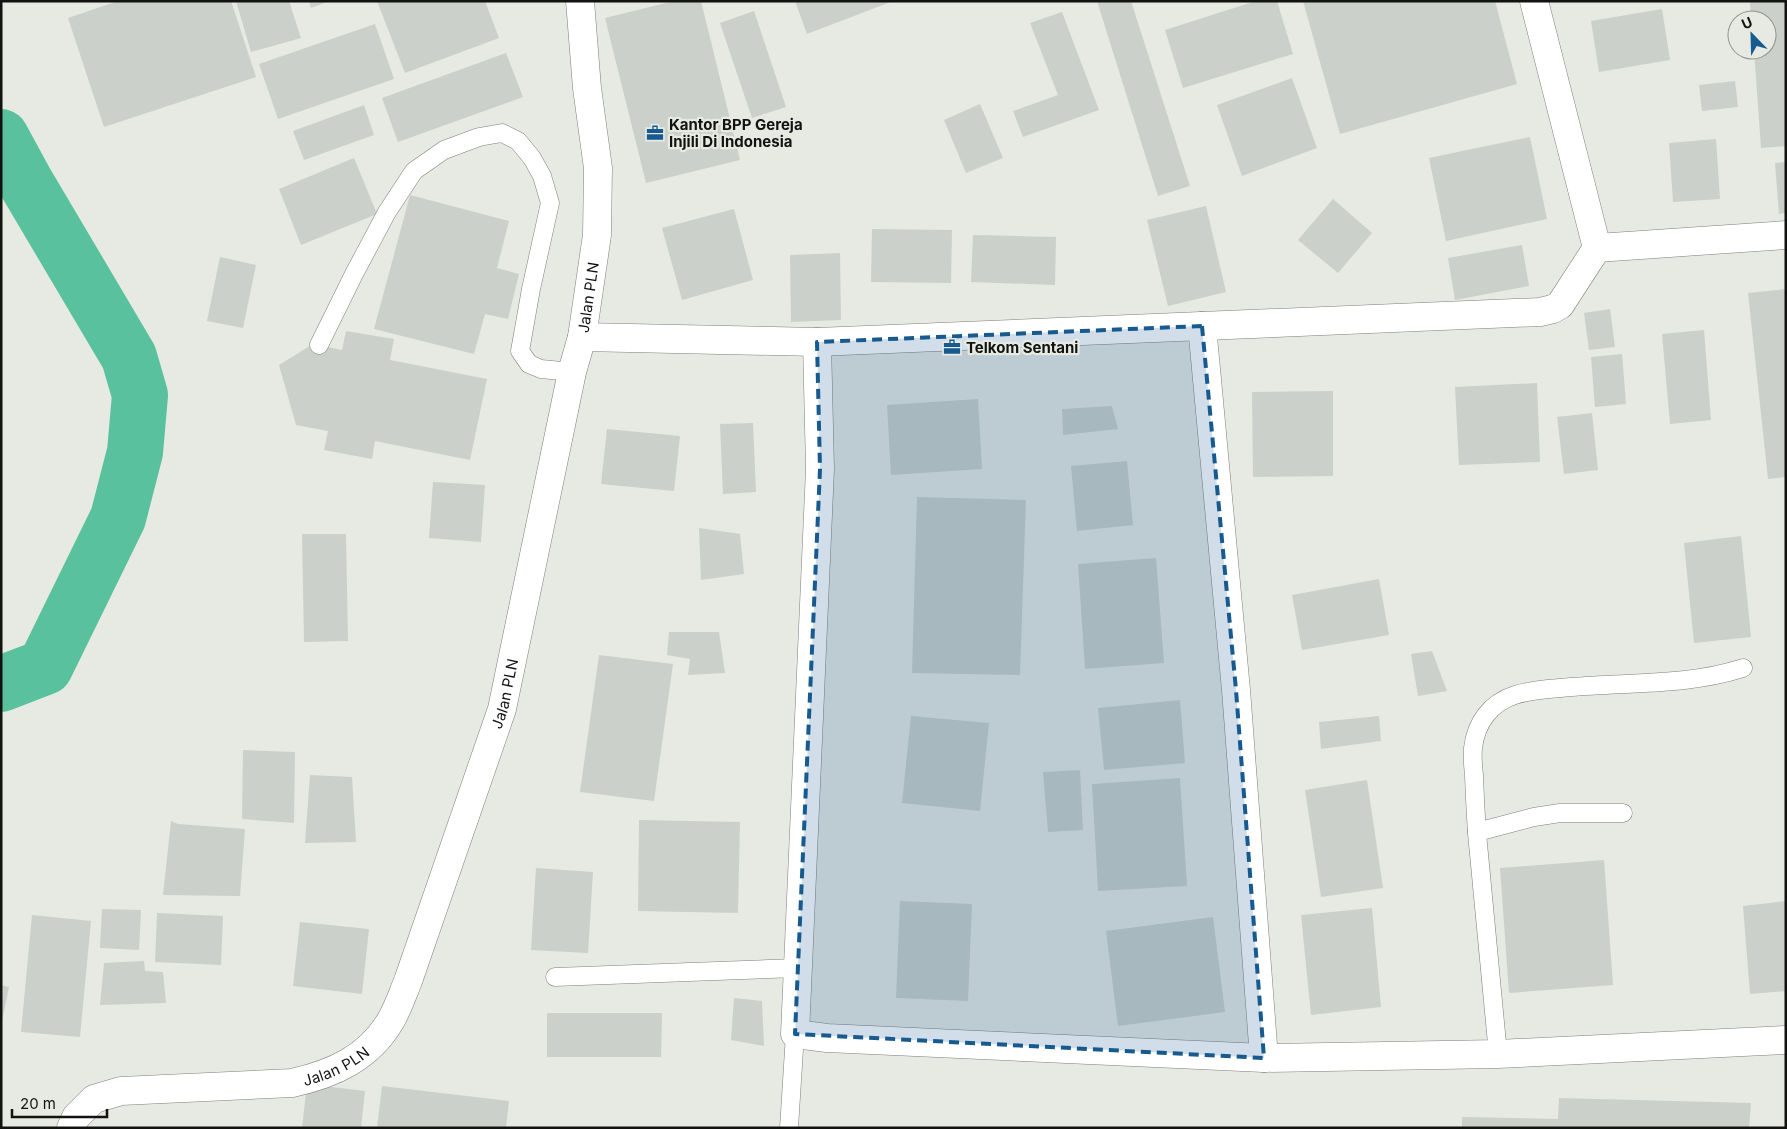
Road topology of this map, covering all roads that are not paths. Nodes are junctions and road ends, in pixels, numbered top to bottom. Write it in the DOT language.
graph roads {
  1 [pos="580,1"];
  2 [pos="1534,1"];
  3 [pos="1786,235"];
  4 [pos="1597,248"];
  5 [pos="1202,326"];
  6 [pos="582,337"];
  7 [pos="816,342"];
  8 [pos="319,345"];
  9 [pos="572,372"];
  10 [pos="1743,668"];
  11 [pos="1623,813"];
  12 [pos="1477,832"];
  13 [pos="798,968"];
  14 [pos="555,977"];
  15 [pos="795,1034"];
  16 [pos="1786,1040"];
  17 [pos="1498,1054"];
  18 [pos="1264,1058"];
  19 [pos="71,1128"];
  20 [pos="789,1128"];
  1 -- 6 [label="street, Jalan PLN"];
  2 -- 4 [label="street"];
  3 -- 4 [label="street"];
  4 -- 5 [label="street"];
  5 -- 7 [label="street"];
  5 -- 18 [label="street"];
  6 -- 7 [label="street"];
  6 -- 9 [label="street, Jalan PLN"];
  7 -- 13 [label="street"];
  8 -- 9 [label="lane"];
  9 -- 19 [label="street, Jalan PLN"];
  10 -- 12 [label="lane"];
  11 -- 12 [label="lane"];
  12 -- 17 [label="lane"];
  13 -- 14 [label="lane"];
  13 -- 15 [label="street"];
  15 -- 18 [label="street"];
  15 -- 20 [label="lane"];
  16 -- 17 [label="street"];
  17 -- 18 [label="street"];
}
